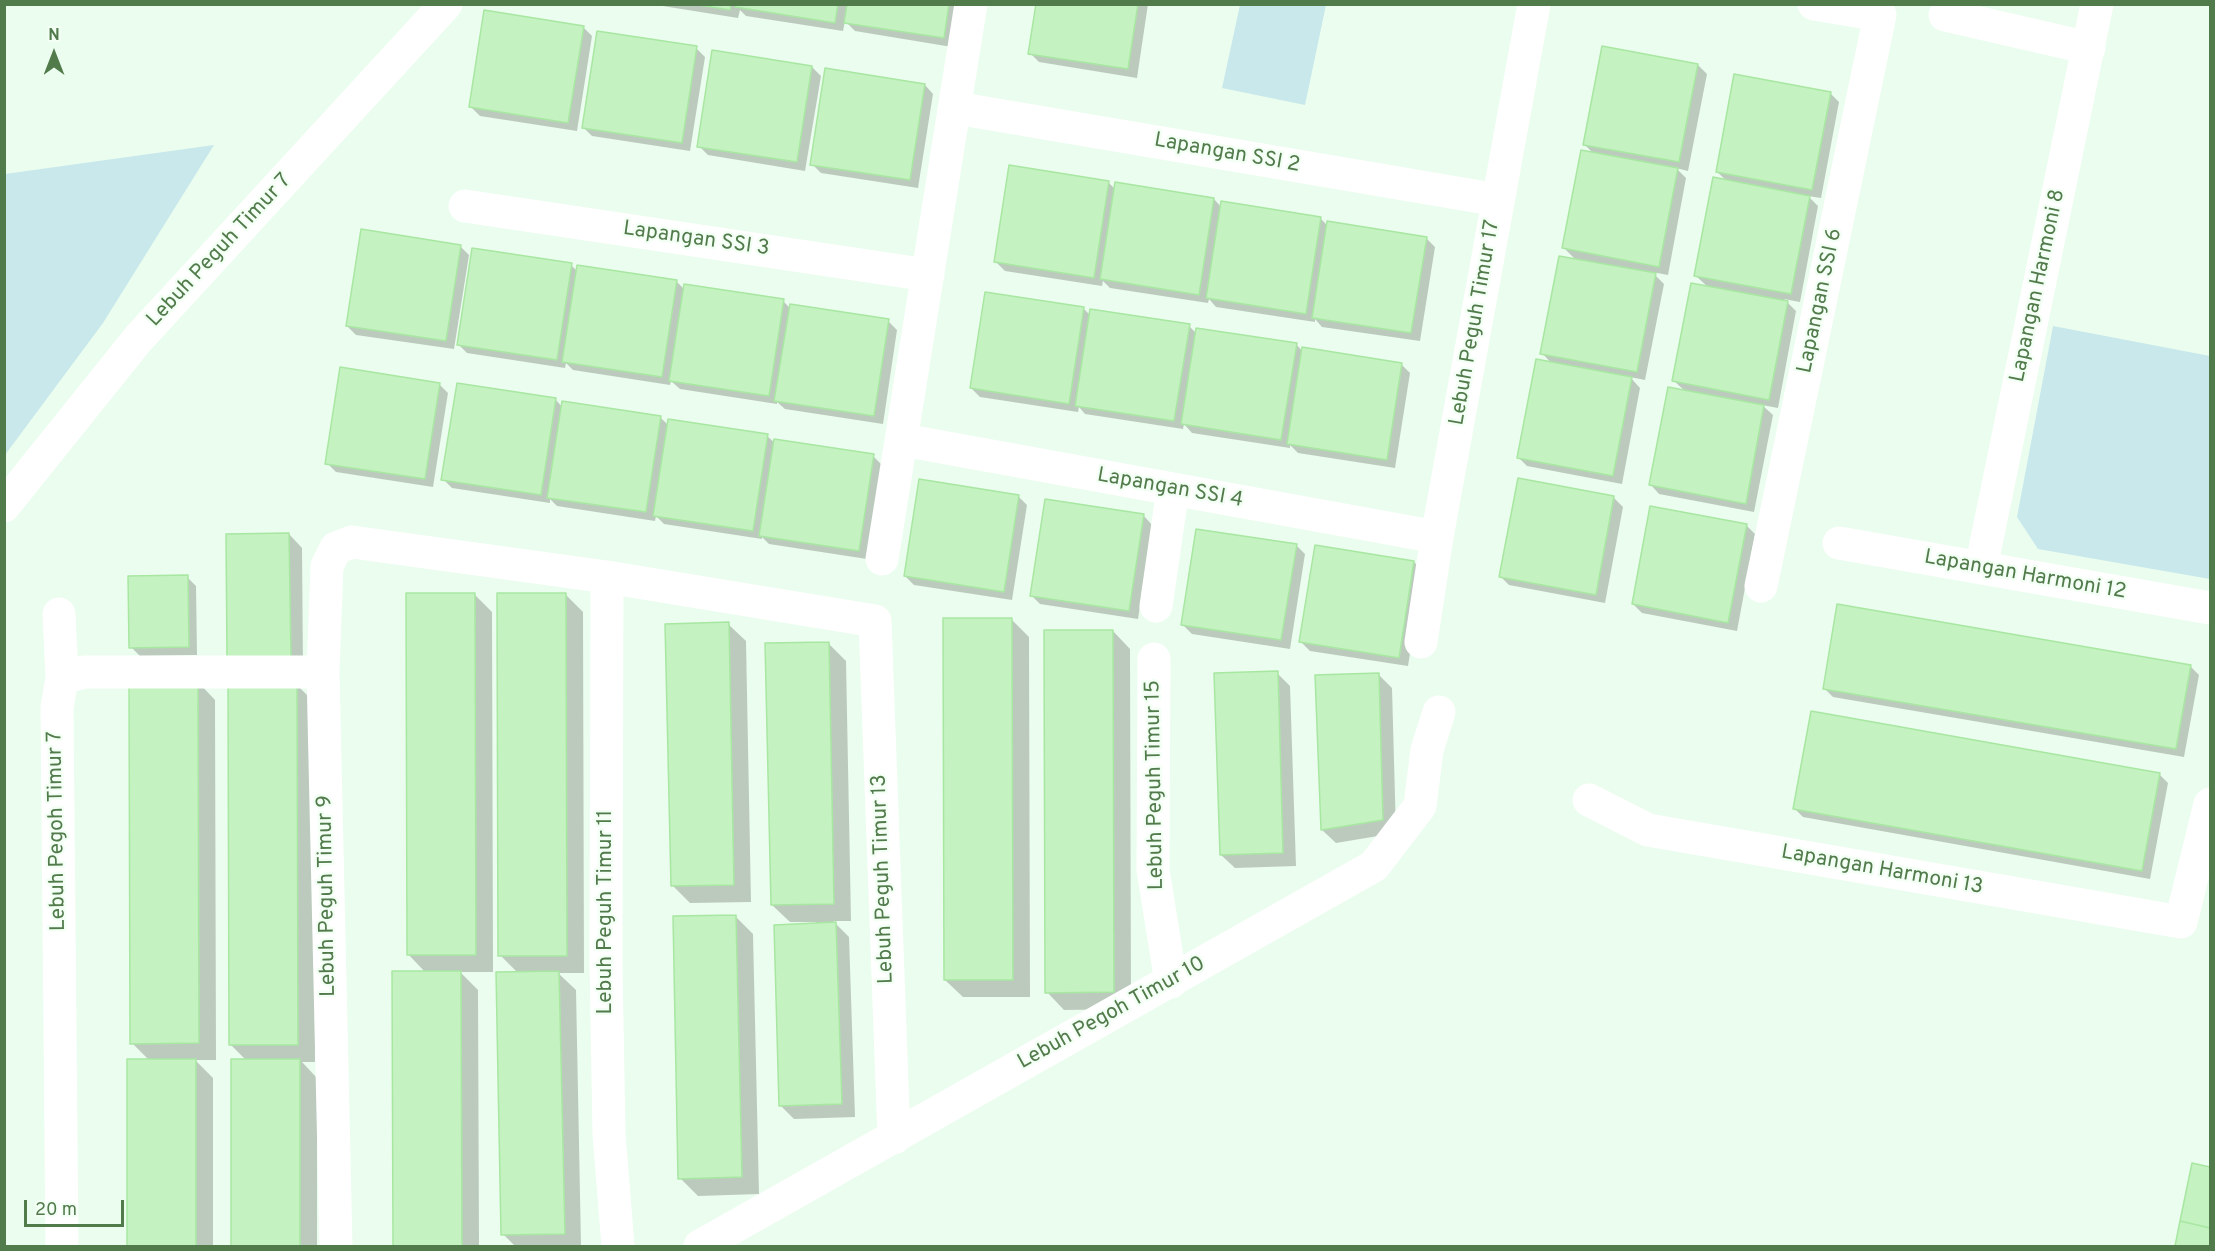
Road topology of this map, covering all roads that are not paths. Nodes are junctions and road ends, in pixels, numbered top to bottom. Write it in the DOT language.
graph roads {
  1 [pos="446,4"];
  2 [pos="971,4"];
  3 [pos="1534,4"];
  4 [pos="1814,4"];
  5 [pos="2097,4"];
  6 [pos="1945,15"];
  7 [pos="2088,48"];
  8 [pos="956,108"];
  9 [pos="1498,200"];
  10 [pos="465,206"];
  11 [pos="928,275"];
  12 [pos="903,440"];
  13 [pos="1173,489"];
  14 [pos="4,506"];
  15 [pos="1437,537"];
  16 [pos="1839,543"];
  17 [pos="882,559"];
  18 [pos="1981,568"];
  19 [pos="607,577"];
  20 [pos="1761,586"];
  21 [pos="1156,606"];
  22 [pos="2211,608"];
  23 [pos="59,614"];
  24 [pos="1421,642"];
  25 [pos="1154,659"];
  26 [pos="323,672"];
  27 [pos="62,678"];
  28 [pos="1439,712"];
  29 [pos="1589,801"];
  30 [pos="2211,804"];
  31 [pos="1171,982"];
  32 [pos="894,1138"];
  33 [pos="62,1246"];
  34 [pos="336,1246"];
  35 [pos="618,1246"];
  36 [pos="700,1246"];
  1 -- 14 [label="street, Lebuh Peguh Timur 7"];
  2 -- 8 [label="street"];
  3 -- 9 [label="street, Lebuh Peguh Timur 17"];
  4 -- 20 [label="street, Lapangan SSI 6"];
  5 -- 7 [label="street, Lapangan Harmoni 8"];
  6 -- 7 [label="street"];
  7 -- 18 [label="street, Lapangan Harmoni 8"];
  8 -- 9 [label="street, Lapangan SSI 2"];
  8 -- 11 [label="street"];
  9 -- 15 [label="street, Lebuh Peguh Timur 17"];
  10 -- 11 [label="street, Lapangan SSI 3"];
  11 -- 12 [label="street"];
  12 -- 13 [label="street, Lapangan SSI 4"];
  12 -- 17 [label="street"];
  13 -- 15 [label="street, Lapangan SSI 4"];
  13 -- 21 [label="street"];
  15 -- 24 [label="street, Lebuh Peguh Timur 17"];
  16 -- 18 [label="street, Lapangan Harmoni 12"];
  18 -- 22 [label="street, Lapangan Harmoni 12"];
  19 -- 26 [label="street, Lebuh Peguh Timur 9"];
  19 -- 32 [label="street, Lebuh Peguh Timur 13"];
  19 -- 35 [label="street, Lebuh Peguh Timur 11"];
  23 -- 27 [label="street, Lebuh Pegoh Timur 7"];
  25 -- 31 [label="street, Lebuh Peguh Timur 15"];
  26 -- 27 [label="street"];
  26 -- 34 [label="street, Lebuh Peguh Timur 9"];
  27 -- 33 [label="street, Lebuh Pegoh Timur 7"];
  28 -- 31 [label="street, Lebuh Pegoh Timur 10"];
  29 -- 30 [label="street, Lapangan Harmoni 13"];
  31 -- 32 [label="street, Lebuh Pegoh Timur 10"];
  32 -- 36 [label="street, Lebuh Pegoh Timur 10"];
}
